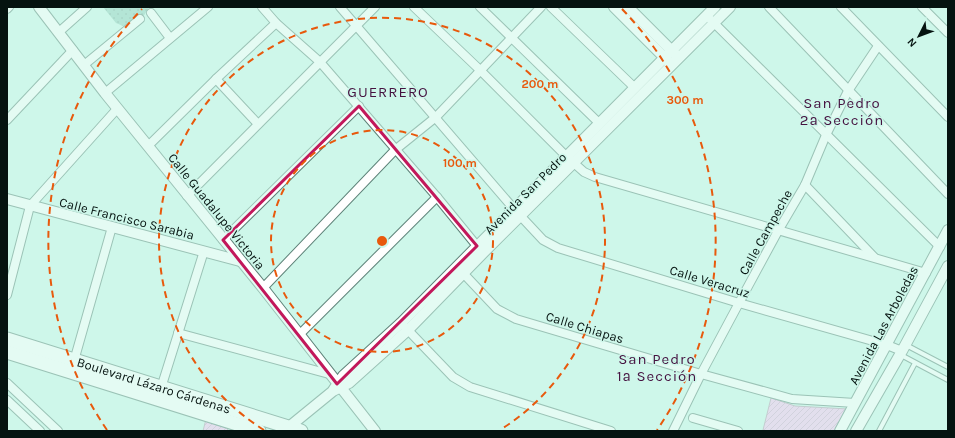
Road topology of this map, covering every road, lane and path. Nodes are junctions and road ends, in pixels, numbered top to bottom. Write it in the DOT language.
graph roads {
  1 [pos="9,7"];
  2 [pos="39,7"];
  3 [pos="87,7"];
  4 [pos="208,7"];
  5 [pos="262,7"];
  6 [pos="340,7"];
  7 [pos="375,7"];
  8 [pos="414,7"];
  9 [pos="480,7"];
  10 [pos="542,7"];
  11 [pos="551,7"];
  12 [pos="614,7"];
  13 [pos="628,7"];
  14 [pos="716,7"];
  15 [pos="730,7"];
  16 [pos="768,7"];
  17 [pos="841,7"];
  18 [pos="922,7"];
  19 [pos="7,9"];
  20 [pos="151,13"];
  21 [pos="140,19"];
  22 [pos="711,19"];
  23 [pos="276,23"];
  24 [pos="356,25"];
  25 [pos="59,32"];
  26 [pos="948,33"];
  27 [pos="170,38"];
  28 [pos="512,38"];
  29 [pos="878,46"];
  30 [pos="73,50"];
  31 [pos="672,58"];
  32 [pos="320,62"];
  33 [pos="84,65"];
  34 [pos="480,70"];
  35 [pos="216,79"];
  36 [pos="635,88"];
  37 [pos="848,91"];
  38 [pos="105,93"];
  39 [pos="359,106"];
  40 [pos="117,109"];
  41 [pos="436,116"];
  42 [pos="948,117"];
  43 [pos="7,120"];
  44 [pos="600,123"];
  45 [pos="258,124"];
  46 [pos="826,135"];
  47 [pos="148,146"];
  48 [pos="395,150"];
  49 [pos="570,159"];
  50 [pos="805,185"];
  51 [pos="948,194"];
  52 [pos="187,196"];
  53 [pos="436,197"];
  54 [pos="7,199"];
  55 [pos="30,206"];
  56 [pos="518,212"];
  57 [pos="112,227"];
  58 [pos="948,230"];
  59 [pos="778,231"];
  60 [pos="223,240"];
  61 [pos="477,246"];
  62 [pos="940,247"];
  63 [pos="204,251"];
  64 [pos="874,257"];
  65 [pos="240,262"];
  66 [pos="948,266"];
  67 [pos="926,272"];
  68 [pos="463,273"];
  69 [pos="263,288"];
  70 [pos="7,295"];
  71 [pos="739,303"];
  72 [pos="405,327"];
  73 [pos="178,333"];
  74 [pos="299,334"];
  75 [pos="7,339"];
  76 [pos="887,345"];
  77 [pos="903,350"];
  78 [pos="7,352"];
  79 [pos="74,361"];
  80 [pos="915,363"];
  81 [pos="948,367"];
  82 [pos="329,374"];
  83 [pos="701,374"];
  84 [pos="948,380"];
  85 [pos="7,383"];
  86 [pos="161,388"];
  87 [pos="337,388"];
  88 [pos="862,391"];
  89 [pos="875,398"];
  90 [pos="7,400"];
  91 [pos="855,403"];
  92 [pos="693,418"];
  93 [pos="52,429"];
  94 [pos="286,429"];
  95 [pos="40,431"];
  96 [pos="259,431"];
  97 [pos="302,431"];
  98 [pos="375,431"];
  99 [pos="611,431"];
  100 [pos="673,431"];
  101 [pos="738,431"];
  102 [pos="840,431"];
  103 [pos="856,431"];
  104 [pos="879,431"];
  1 -- 19 [label="street"];
  2 -- 25 [label="street, Calle Guadalupe Victoria"];
  3 -- 25 [label="street"];
  4 -- 27 [label="street"];
  5 -- 23 [label="street"];
  6 -- 24 [label="street, Calle Veracruz"];
  7 -- 24 [label="street"];
  8 -- 34 [label="street"];
  9 -- 28 [label="street"];
  10 -- 28 [label="street"];
  11 -- 36 [label="street"];
  12 -- 31 [label="street"];
  13 -- 31 [label="street"];
  14 -- 22 [label="street, Avenida San Pedro"];
  15 -- 22 [label="street, Avenida San Pedro"];
  16 -- 37 [label="street"];
  17 -- 29 [label="street"];
  18 -- 26 [label="street"];
  20 -- 27 [label="street"];
  21 -- 33 [label="street"];
  22 -- 31 [label="street, Avenida San Pedro"];
  22 -- 46 [label="street"];
  23 -- 32 [label="street"];
  23 -- 35 [label="street"];
  24 -- 32 [label="street"];
  24 -- 41 [label="street, Calle Veracruz"];
  25 -- 30 [label="street, Calle Guadalupe Victoria"];
  27 -- 38 [label="street"];
  28 -- 34 [label="street"];
  28 -- 44 [label="street"];
  29 -- 37 [label="street, Calle Campeche"];
  29 -- 42 [label="street"];
  30 -- 33 [label="street, Calle Guadalupe Victoria"];
  30 -- 43 [label="street"];
  31 -- 36 [label="street, Avenida San Pedro"];
  31 -- 49 [label="street, Avenida San Pedro"];
  32 -- 39 [label="street"];
  32 -- 45 [label="street"];
  33 -- 38 [label="street, Calle Guadalupe Victoria"];
  34 -- 41 [label="street"];
  34 -- 49 [label="street"];
  35 -- 45 [label="street"];
  35 -- 47 [label="street"];
  36 -- 44 [label="street, Avenida San Pedro"];
  37 -- 46 [label="street, Calle Campeche"];
  37 -- 51 [label="street"];
  38 -- 40 [label="street, Calle Guadalupe Victoria"];
  39 -- 48 [label="street"];
  39 -- 60 [label="street"];
  40 -- 47 [label="street, Calle Guadalupe Victoria"];
  40 -- 55 [label="street"];
  41 -- 48 [label="street"];
  41 -- 56 [label="street, Calle Veracruz"];
  44 -- 49 [label="street, Avenida San Pedro"];
  45 -- 52 [label="street"];
  46 -- 50 [label="street, Calle Campeche"];
  46 -- 62 [label="street"];
  47 -- 52 [label="street, Calle Guadalupe Victoria"];
  48 -- 53 [label="street"];
  48 -- 69 [label="street"];
  49 -- 56 [label="street, Avenida San Pedro"];
  49 -- 59 [label="street"];
  50 -- 59 [label="street, Calle Campeche"];
  50 -- 64 [label="street"];
  52 -- 60 [label="street, Calle Guadalupe Victoria"];
  53 -- 61 [label="street"];
  53 -- 74 [label="street"];
  54 -- 55 [label="street, Calle Francisco Sarabia"];
  55 -- 57 [label="street, Calle Francisco Sarabia"];
  55 -- 70 [label="street"];
  56 -- 61 [label="street, Avenida San Pedro"];
  56 -- 68 [label="street, Avenida San Pedro"];
  56 -- 71 [label="street, Calle Veracruz"];
  57 -- 63 [label="street, Calle Francisco Sarabia"];
  57 -- 79 [label="street"];
  58 -- 62 [label="street, Avenida Las Arboledas"];
  59 -- 64 [label="street"];
  59 -- 71 [label="street, Calle Campeche"];
  60 -- 65 [label="street, Calle Guadalupe Victoria"];
  61 -- 72 [label="street, Avenida San Pedro"];
  62 -- 67 [label="street, Avenida Las Arboledas"];
  63 -- 65 [label="street, Calle Francisco Sarabia"];
  63 -- 73 [label="street"];
  64 -- 67 [label="street"];
  65 -- 69 [label="street, Calle Guadalupe Victoria"];
  66 -- 77 [label="street"];
  67 -- 76 [label="street, Avenida Las Arboledas"];
  68 -- 72 [label="street, Avenida San Pedro"];
  68 -- 83 [label="street, Calle Chiapas"];
  69 -- 74 [label="street, Calle Guadalupe Victoria"];
  71 -- 76 [label="street, Calle Veracruz"];
  71 -- 83 [label="street, Calle Campeche"];
  72 -- 87 [label="street, Avenida San Pedro"];
  72 -- 99 [label="street"];
  73 -- 82 [label="street"];
  73 -- 86 [label="street"];
  74 -- 82 [label="street, Calle Guadalupe Victoria"];
  75 -- 79 [label="main road, Boulevard Lázaro Cárdenas"];
  76 -- 77 [label="street, Calle Veracruz"];
  76 -- 88 [label="street, Avenida Las Arboledas"];
  77 -- 80 [label="lane"];
  77 -- 81 [label="lane"];
  77 -- 89 [label="street"];
  78 -- 96 [label="main road, Boulevard Lázaro Cárdenas"];
  79 -- 86 [label="main road, Boulevard Lázaro Cárdenas"];
  80 -- 84 [label="lane"];
  80 -- 104 [label="lane"];
  82 -- 87 [label="street, Calle Guadalupe Victoria"];
  83 -- 91 [label="street, Calle Chiapas"];
  83 -- 100 [label="street, Calle Campeche"];
  85 -- 93 [label="street"];
  86 -- 94 [label="main road, Boulevard Lázaro Cárdenas"];
  87 -- 94 [label="street, Avenida San Pedro"];
  87 -- 98 [label="street, Calle Guadalupe Victoria"];
  88 -- 89 [label="street"];
  88 -- 91 [label="street, Avenida Las Arboledas"];
  89 -- 103 [label="street"];
  90 -- 95 [label="street"];
  91 -- 102 [label="street, Avenida Las Arboledas"];
  92 -- 101 [label="street"];
  94 -- 97 [label="main road, Boulevard Lázaro Cárdenas"];
}
